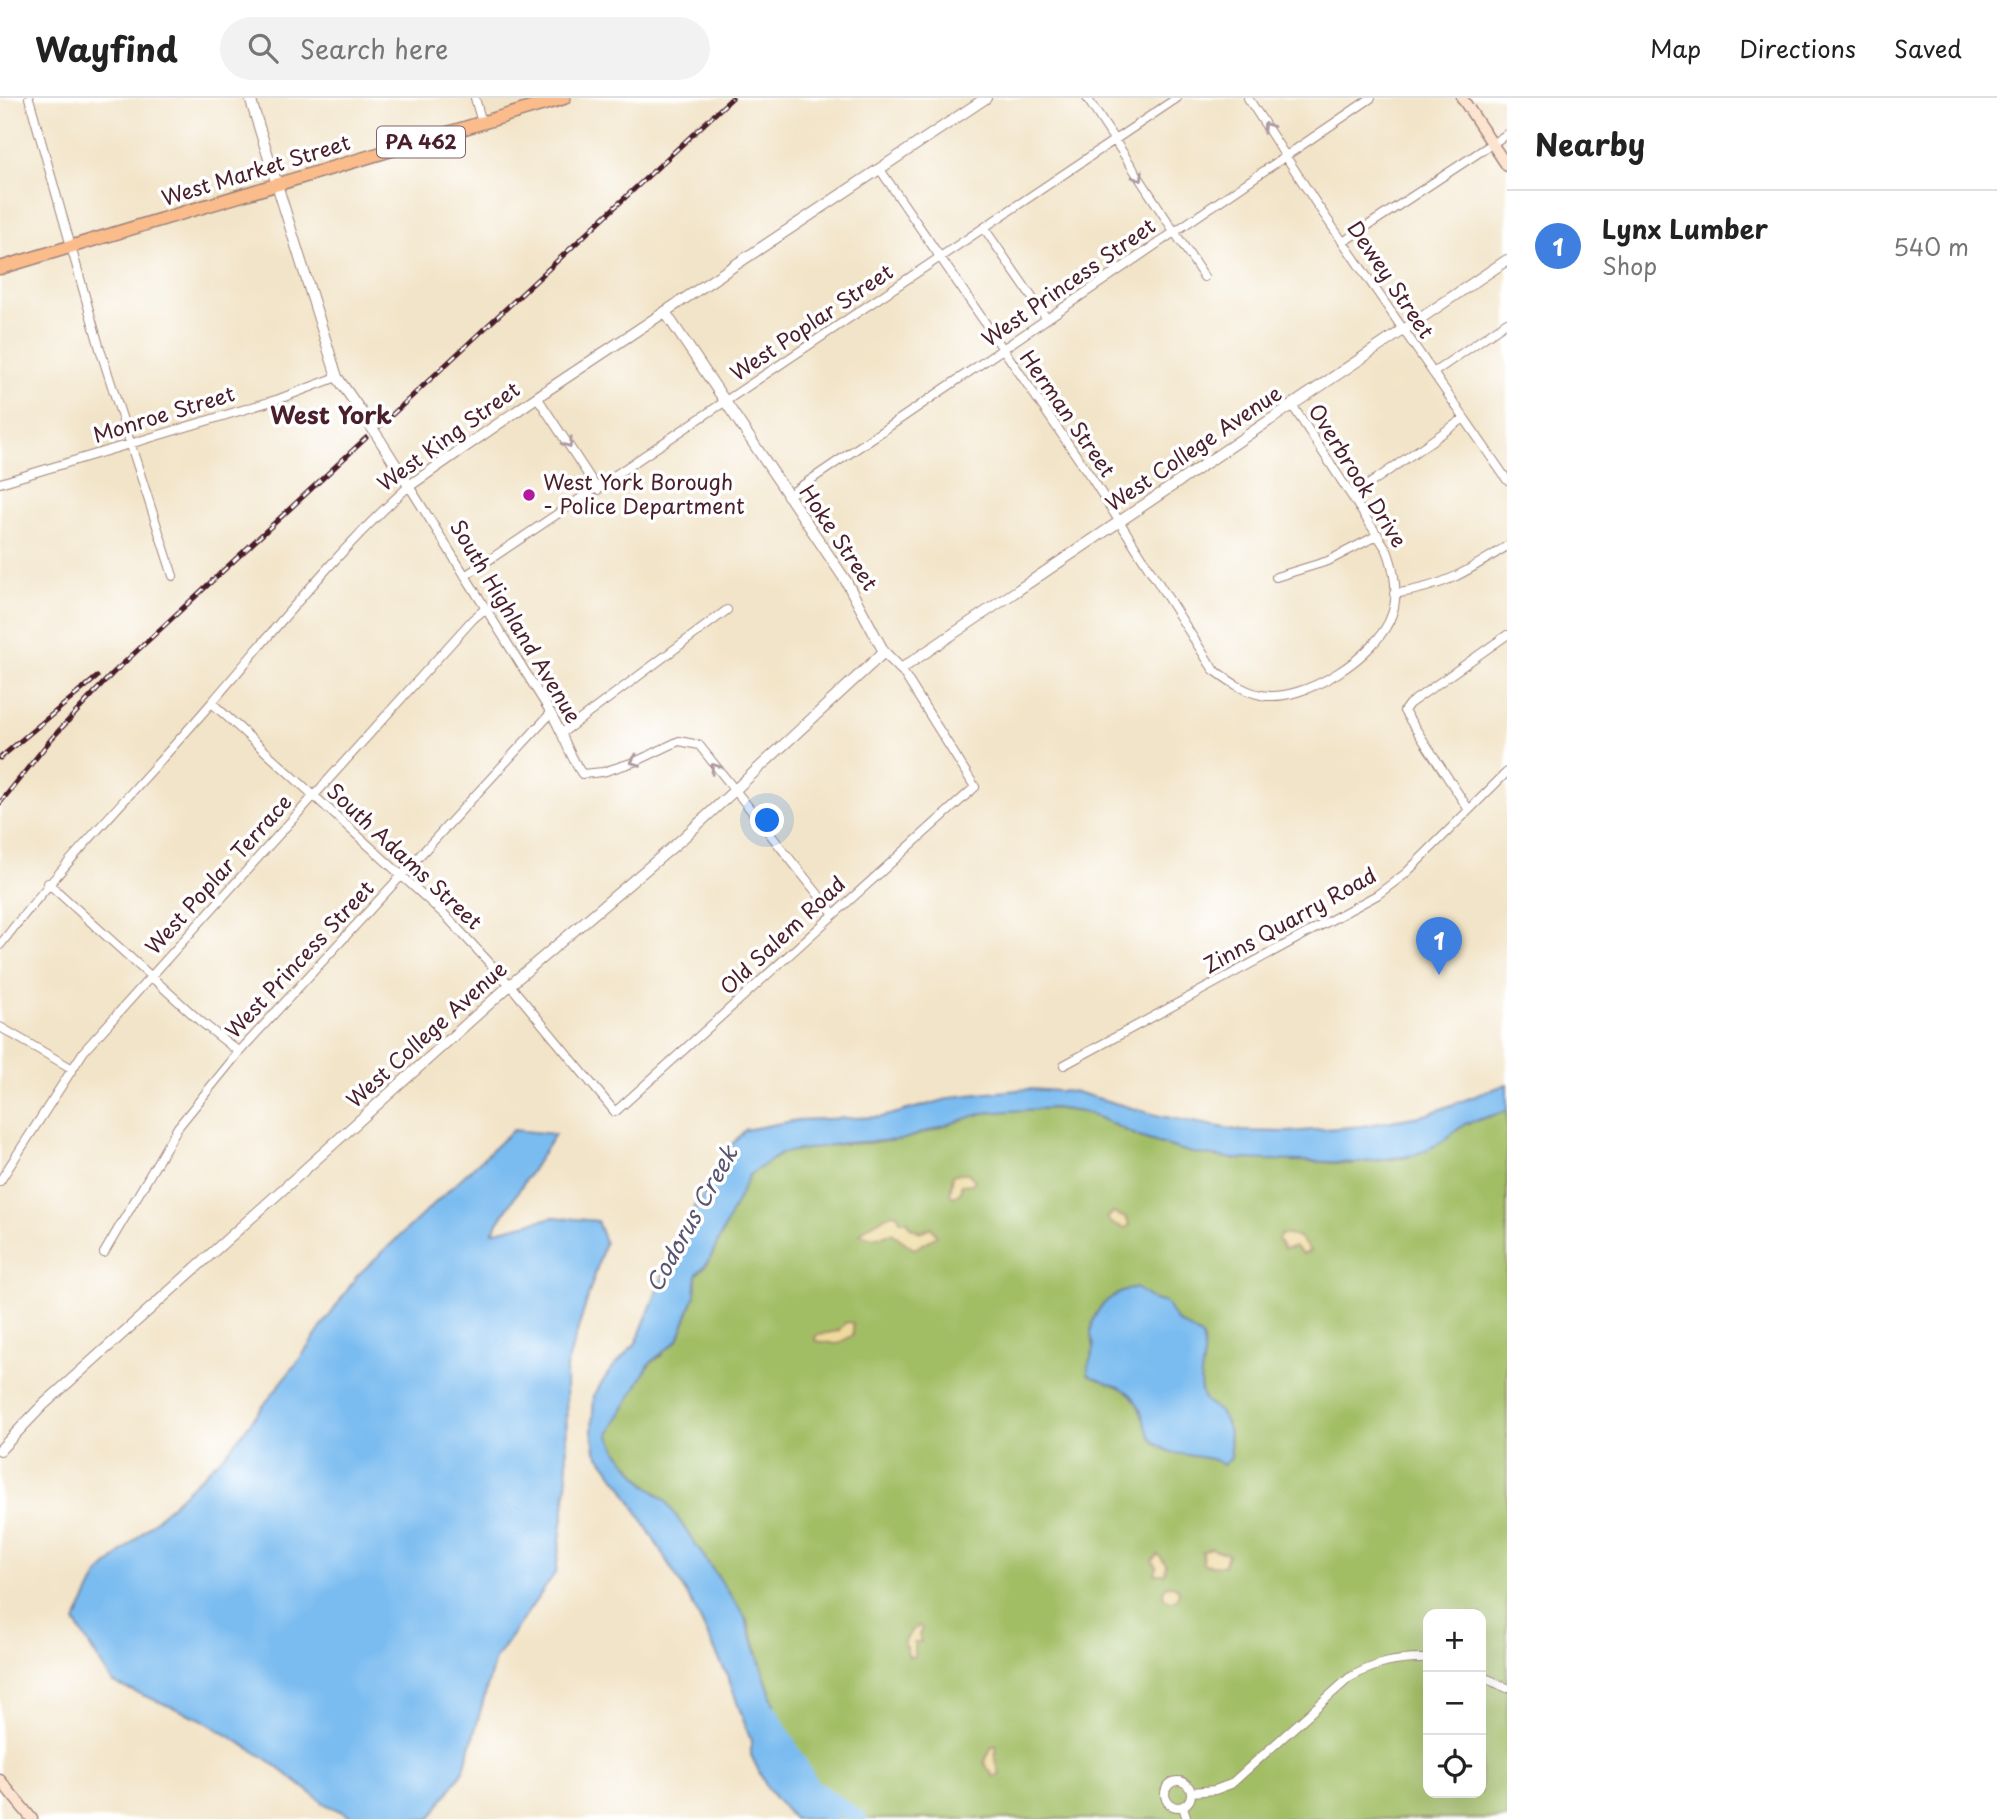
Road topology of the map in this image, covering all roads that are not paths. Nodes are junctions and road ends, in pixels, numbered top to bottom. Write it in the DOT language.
graph roads {
  1 [pos="29,98"];
  2 [pos="250,98"];
  3 [pos="475,98"];
  4 [pos="564,98"];
  5 [pos="986,98"];
  6 [pos="1177,98"];
  7 [pos="1248,98"];
  8 [pos="1371,98"];
  9 [pos="1462,98"];
  10 [pos="1088,99"];
  11 [pos="482,123"];
  12 [pos="1507,134"];
  13 [pos="1115,139"];
  14 [pos="1492,144"];
  15 [pos="1285,156"];
  16 [pos="1507,166"];
  17 [pos="879,168"];
  18 [pos="277,185"];
  19 [pos="984,228"];
  20 [pos="1174,231"];
  21 [pos="1343,242"];
  22 [pos="72,247"];
  23 [pos="941,257"];
  24 [pos="1507,260"];
  25 [pos="0,268"];
  26 [pos="1204,277"];
  27 [pos="665,312"];
  28 [pos="1047,319"];
  29 [pos="1507,322"];
  30 [pos="1402,330"];
  31 [pos="1002,351"];
  32 [pos="1433,373"];
  33 [pos="337,377"];
  34 [pos="537,397"];
  35 [pos="725,402"];
  36 [pos="1292,405"];
  37 [pos="1463,419"];
  38 [pos="131,442"];
  39 [pos="1507,480"];
  40 [pos="0,483"];
  41 [pos="409,486"];
  42 [pos="597,490"];
  43 [pos="787,496"];
  44 [pos="1352,496"];
  45 [pos="1119,523"];
  46 [pos="1378,535"];
  47 [pos="1507,546"];
  48 [pos="173,576"];
  49 [pos="465,576"];
  50 [pos="1276,577"];
  51 [pos="1394,594"];
  52 [pos="485,609"];
  53 [pos="727,610"];
  54 [pos="1507,635"];
  55 [pos="884,652"];
  56 [pos="901,669"];
  57 [pos="1263,696"];
  58 [pos="212,702"];
  59 [pos="551,713"];
  60 [pos="562,733"];
  61 [pos="1507,772"];
  62 [pos="975,786"];
  63 [pos="732,791"];
  64 [pos="314,797"];
  65 [pos="1469,810"];
  66 [pos="403,874"];
  67 [pos="48,883"];
  68 [pos="833,913"];
  69 [pos="0,945"];
  70 [pos="150,976"];
  71 [pos="510,985"];
  72 [pos="0,1027"];
  73 [pos="239,1052"];
  74 [pos="1064,1065"];
  75 [pos="71,1068"];
  76 [pos="615,1112"];
  77 [pos="0,1181"];
  78 [pos="104,1253"];
  79 [pos="0,1450"];
  80 [pos="1423,1659"];
  81 [pos="1486,1678"];
  82 [pos="1507,1688"];
  83 [pos="0,1780"];
  84 [pos="1192,1791"];
  85 [pos="1183,1807"];
  86 [pos="32,1819"];
  87 [pos="1187,1819"];
  1 -- 22 [label="street"];
  2 -- 18 [label="street, South Highland Avenue"];
  3 -- 11 [label="street"];
  4 -- 11 [label="main road, West Market Street / PA 462"];
  5 -- 17 [label="street, West King Street"];
  6 -- 13 [label="street, West Poplar Street"];
  15 -- 7 [label="street, Dewey Street, one-way"];
  8 -- 15 [label="street, West Princess Street"];
  9 -- 14 [label="main road"];
  10 -- 13 [label="street"];
  11 -- 18 [label="main road, West Market Street / PA 462"];
  12 -- 14 [label="street"];
  13 -- 19 [label="street, West Poplar Street"];
  13 -- 20 [label="street, one-way"];
  14 -- 16 [label="main road"];
  14 -- 21 [label="street"];
  15 -- 20 [label="street, West Princess Street"];
  15 -- 21 [label="street, Dewey Street"];
  17 -- 23 [label="street, Herman Street"];
  17 -- 27 [label="street, West King Street"];
  18 -- 22 [label="main road, West Market Street / PA 462"];
  18 -- 33 [label="street, South Highland Avenue"];
  19 -- 23 [label="street, West Poplar Street"];
  19 -- 28 [label="street"];
  20 -- 26 [label="street"];
  20 -- 28 [label="street, West Princess Street"];
  21 -- 30 [label="street, Dewey Street"];
  22 -- 25 [label="main road, West Market Street / PA 462"];
  22 -- 38 [label="street"];
  23 -- 31 [label="street, Herman Street"];
  23 -- 35 [label="street, West Poplar Street"];
  24 -- 30 [label="street, West College Avenue"];
  27 -- 34 [label="street, West King Street"];
  27 -- 35 [label="street, Hoke Street"];
  28 -- 31 [label="street, West Princess Street"];
  29 -- 32 [label="street"];
  30 -- 32 [label="street, Dewey Street"];
  30 -- 36 [label="street, West College Avenue"];
  31 -- 43 [label="street, West Princess Street"];
  31 -- 45 [label="street, Herman Street"];
  32 -- 37 [label="street, Dewey Street"];
  33 -- 38 [label="street, Monroe Street"];
  33 -- 41 [label="street, South Highland Avenue, bridge"];
  34 -- 41 [label="street, West King Street"];
  34 -- 42 [label="street, one-way"];
  35 -- 42 [label="street, West Poplar Street"];
  35 -- 43 [label="street, Hoke Street"];
  36 -- 44 [label="street, Overbrook Drive"];
  36 -- 45 [label="street, West College Avenue"];
  37 -- 39 [label="street, Dewey Street"];
  37 -- 44 [label="street"];
  38 -- 40 [label="street, Monroe Street"];
  38 -- 48 [label="street"];
  41 -- 49 [label="street, South Highland Avenue"];
  41 -- 58 [label="street, West King Street"];
  42 -- 49 [label="street, West Poplar Street"];
  43 -- 55 [label="street, Hoke Street"];
  44 -- 46 [label="street, Overbrook Drive"];
  45 -- 56 [label="street, West College Avenue"];
  45 -- 57 [label="street, Herman Street"];
  46 -- 50 [label="street"];
  46 -- 51 [label="street, Overbrook Drive"];
  47 -- 51 [label="street"];
  49 -- 52 [label="street, South Highland Avenue"];
  51 -- 57 [label="street, Overbrook Drive"];
  52 -- 59 [label="street, South Highland Avenue"];
  52 -- 64 [label="street, West Poplar Terrace"];
  53 -- 60 [label="street"];
  54 -- 65 [label="street"];
  55 -- 56 [label="street, Hoke Street"];
  55 -- 63 [label="street, West College Avenue"];
  56 -- 62 [label="street, Hoke Street"];
  58 -- 64 [label="street, South Adams Street"];
  58 -- 67 [label="street, West King Street"];
  59 -- 60 [label="street, South Highland Avenue"];
  59 -- 66 [label="street, West Princess Street"];
  63 -- 60 [label="street, South Highland Avenue, one-way"];
  61 -- 65 [label="street, Zinns Quarry Road"];
  62 -- 68 [label="street, Old Salem Road"];
  63 -- 68 [label="street, South Highland Avenue"];
  63 -- 71 [label="street, West College Avenue"];
  64 -- 66 [label="street, South Adams Street"];
  64 -- 70 [label="street, West Poplar Terrace"];
  65 -- 74 [label="street, Zinns Quarry Road"];
  66 -- 71 [label="street, South Adams Street"];
  66 -- 73 [label="street, West Princess Street"];
  67 -- 69 [label="street, West King Street"];
  67 -- 70 [label="street"];
  68 -- 76 [label="street, Old Salem Road"];
  70 -- 73 [label="street"];
  70 -- 75 [label="street, West Poplar Terrace"];
  71 -- 76 [label="street, South Adams Street"];
  71 -- 79 [label="street, West College Avenue"];
  72 -- 75 [label="street"];
  73 -- 78 [label="street, West Princess Street"];
  75 -- 77 [label="street, West Poplar Terrace"];
  80 -- 84 [label="street"];
  81 -- 82 [label="street"];
  83 -- 86 [label="main road"];
  84 -- 85 [label="street"];
  84 -- 85 [label="street"];
  85 -- 87 [label="street"];
}
